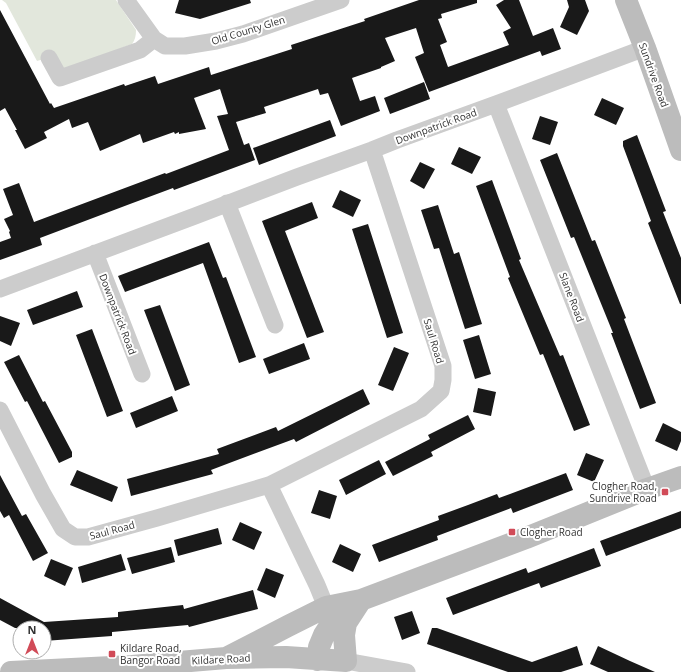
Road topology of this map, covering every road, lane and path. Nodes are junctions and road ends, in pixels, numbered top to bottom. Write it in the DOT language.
graph roads {
  1 [pos="126,0"];
  2 [pos="341,0"];
  3 [pos="626,0"];
  4 [pos="154,39"];
  5 [pos="645,48"];
  6 [pos="49,58"];
  7 [pos="496,104"];
  8 [pos="372,150"];
  9 [pos="681,150"];
  10 [pos="228,204"];
  11 [pos="95,253"];
  12 [pos="0,289"];
  13 [pos="275,325"];
  14 [pos="142,374"];
  15 [pos="0,410"];
  16 [pos="681,477"];
  17 [pos="268,485"];
  18 [pos="648,490"];
  19 [pos="357,606"];
  20 [pos="326,607"];
  21 [pos="226,658"];
  22 [pos="318,660"];
  23 [pos="346,661"];
  24 [pos="11,672"];
  25 [pos="407,672"];
  1 -- 4 [label="street"];
  2 -- 4 [label="street, Old County Glen"];
  3 -- 5 [label="street, Sundrive Road"];
  4 -- 6 [label="street"];
  5 -- 7 [label="street, Downpatrick Road"];
  5 -- 9 [label="street, Sundrive Road"];
  7 -- 8 [label="street, Downpatrick Road"];
  7 -- 18 [label="street, Slane Road"];
  8 -- 10 [label="street, Downpatrick Road"];
  8 -- 17 [label="street, Saul Road"];
  10 -- 11 [label="street, Downpatrick Road"];
  10 -- 13 [label="street"];
  11 -- 12 [label="street, Downpatrick Road"];
  11 -- 14 [label="street, Downpatrick Road"];
  15 -- 17 [label="street, Saul Road"];
  16 -- 18 [label="street"];
  17 -- 20 [label="street"];
  18 -- 19 [label="street"];
  19 -- 20 [label="street"];
  19 -- 22 [label="street"];
  19 -- 23 [label="street"];
  20 -- 21 [label="street"];
  21 -- 22 [label="street, Kildare Road"];
  21 -- 24 [label="street, Kildare Road"];
  22 -- 23 [label="street, Kildare Road"];
  23 -- 25 [label="street, Kildare Road"];
}
